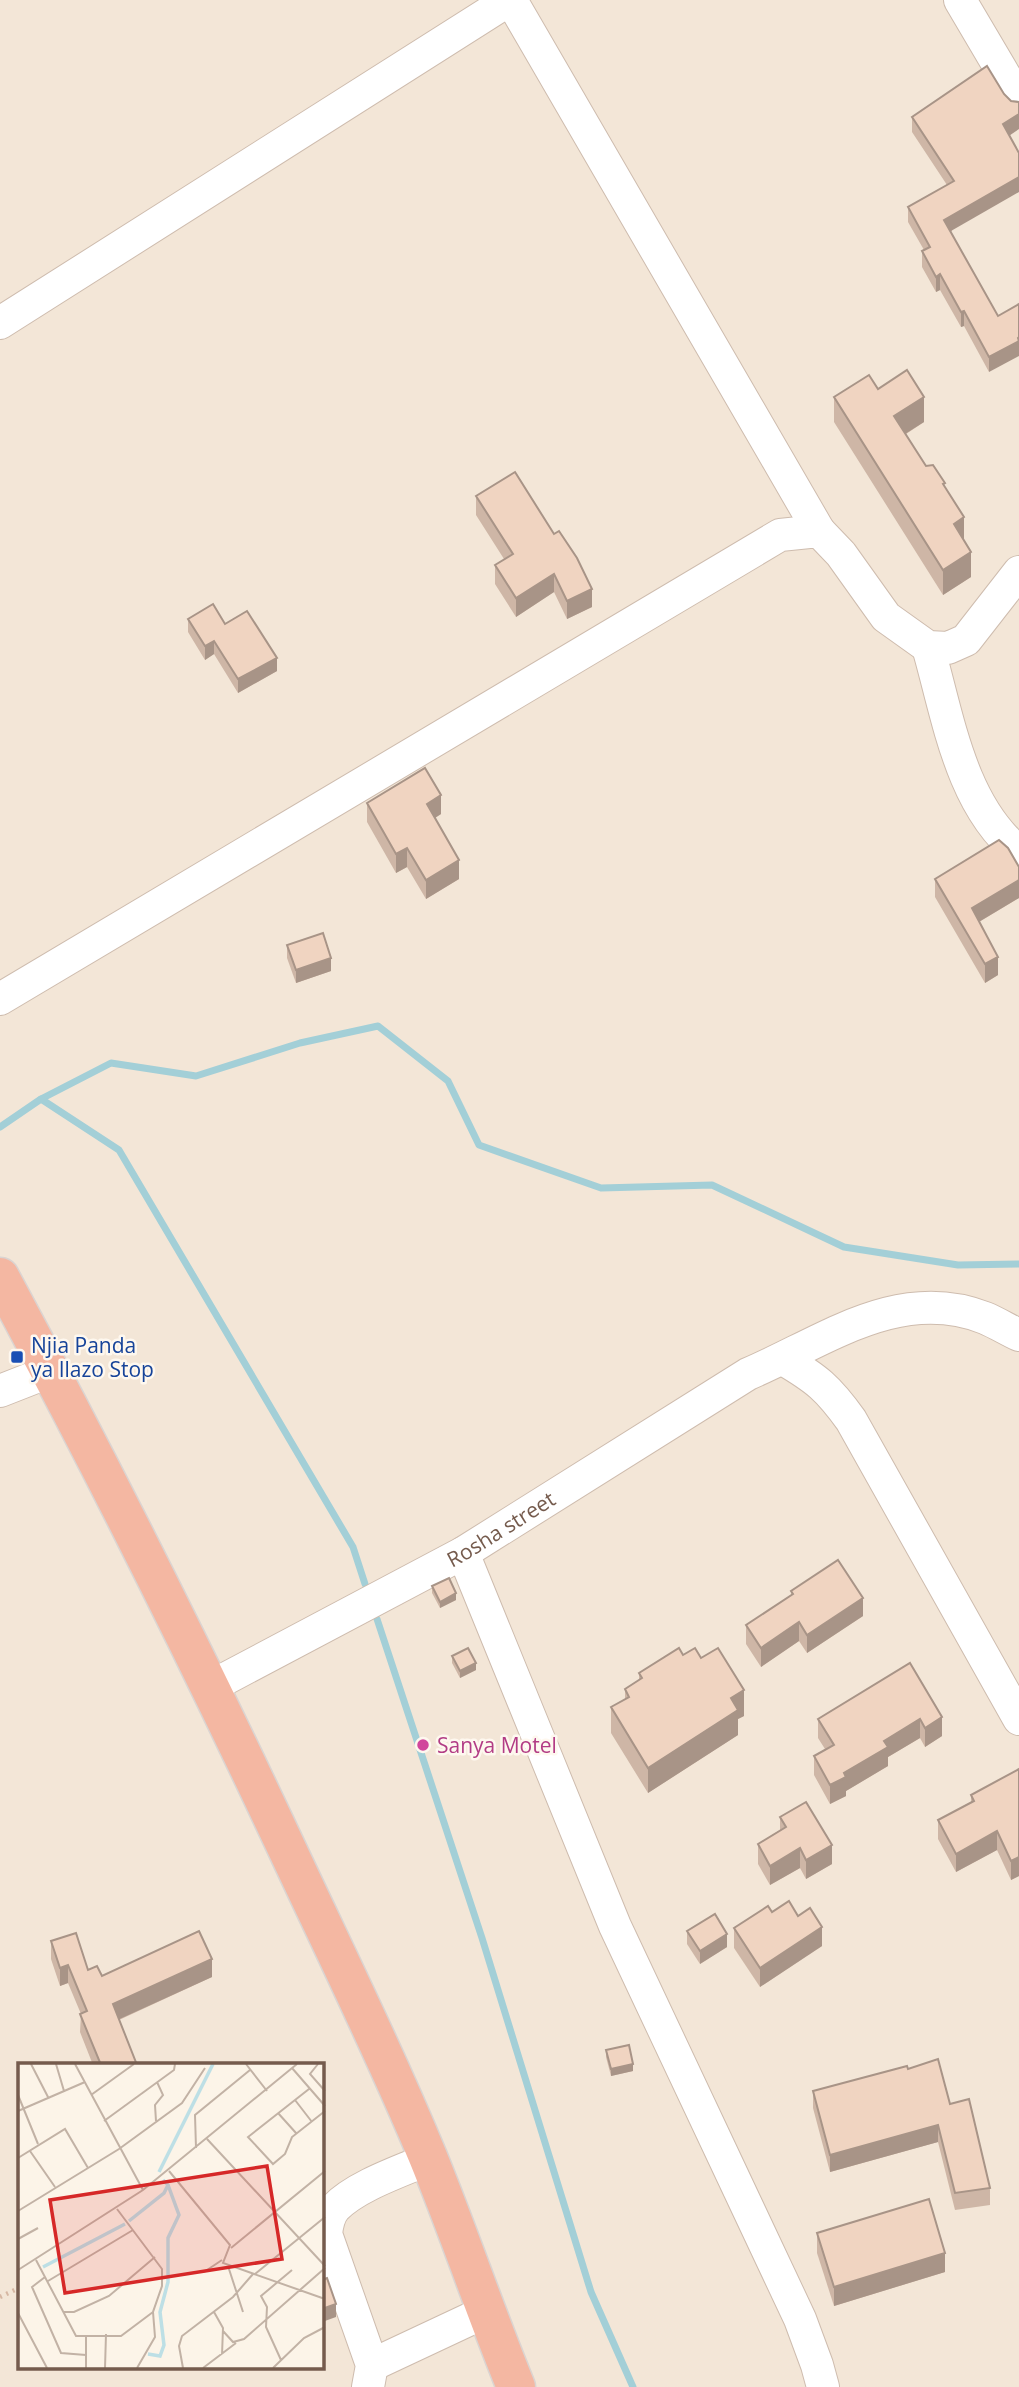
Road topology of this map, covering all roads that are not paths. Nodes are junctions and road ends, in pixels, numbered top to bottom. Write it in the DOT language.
graph roads {
  1 [pos="510,0"];
  2 [pos="960,0"];
  3 [pos="1019,100"];
  4 [pos="0,323"];
  5 [pos="819,531"];
  6 [pos="1015,584"];
  7 [pos="928,647"];
  8 [pos="1019,852"];
  9 [pos="0,999"];
  10 [pos="0,1277"];
  11 [pos="1019,1335"];
  12 [pos="783,1359"];
  13 [pos="51,1371"];
  14 [pos="0,1391"];
  15 [pos="463,1553"];
  16 [pos="1009,1677"];
  17 [pos="210,1687"];
  18 [pos="1019,1718"];
  19 [pos="429,2159"];
  20 [pos="485,2312"];
  21 [pos="370,2376"];
  22 [pos="516,2387"];
  23 [pos="823,2387"];
  1 -- 4 [label="street"];
  1 -- 5 [label="street"];
  2 -- 3 [label="street"];
  5 -- 7 [label="street"];
  5 -- 9 [label="street"];
  6 -- 7 [label="street"];
  7 -- 8 [label="street"];
  10 -- 13 [label="highway"];
  11 -- 12 [label="street, Rosha street"];
  12 -- 15 [label="street, Rosha street"];
  12 -- 16 [label="street"];
  13 -- 14 [label="street"];
  13 -- 17 [label="highway"];
  15 -- 17 [label="street, Rosha street"];
  15 -- 23 [label="street"];
  16 -- 18 [label="street"];
  17 -- 19 [label="highway"];
  19 -- 20 [label="highway"];
  19 -- 21 [label="street"];
  20 -- 21 [label="street"];
  20 -- 22 [label="highway"];
}
